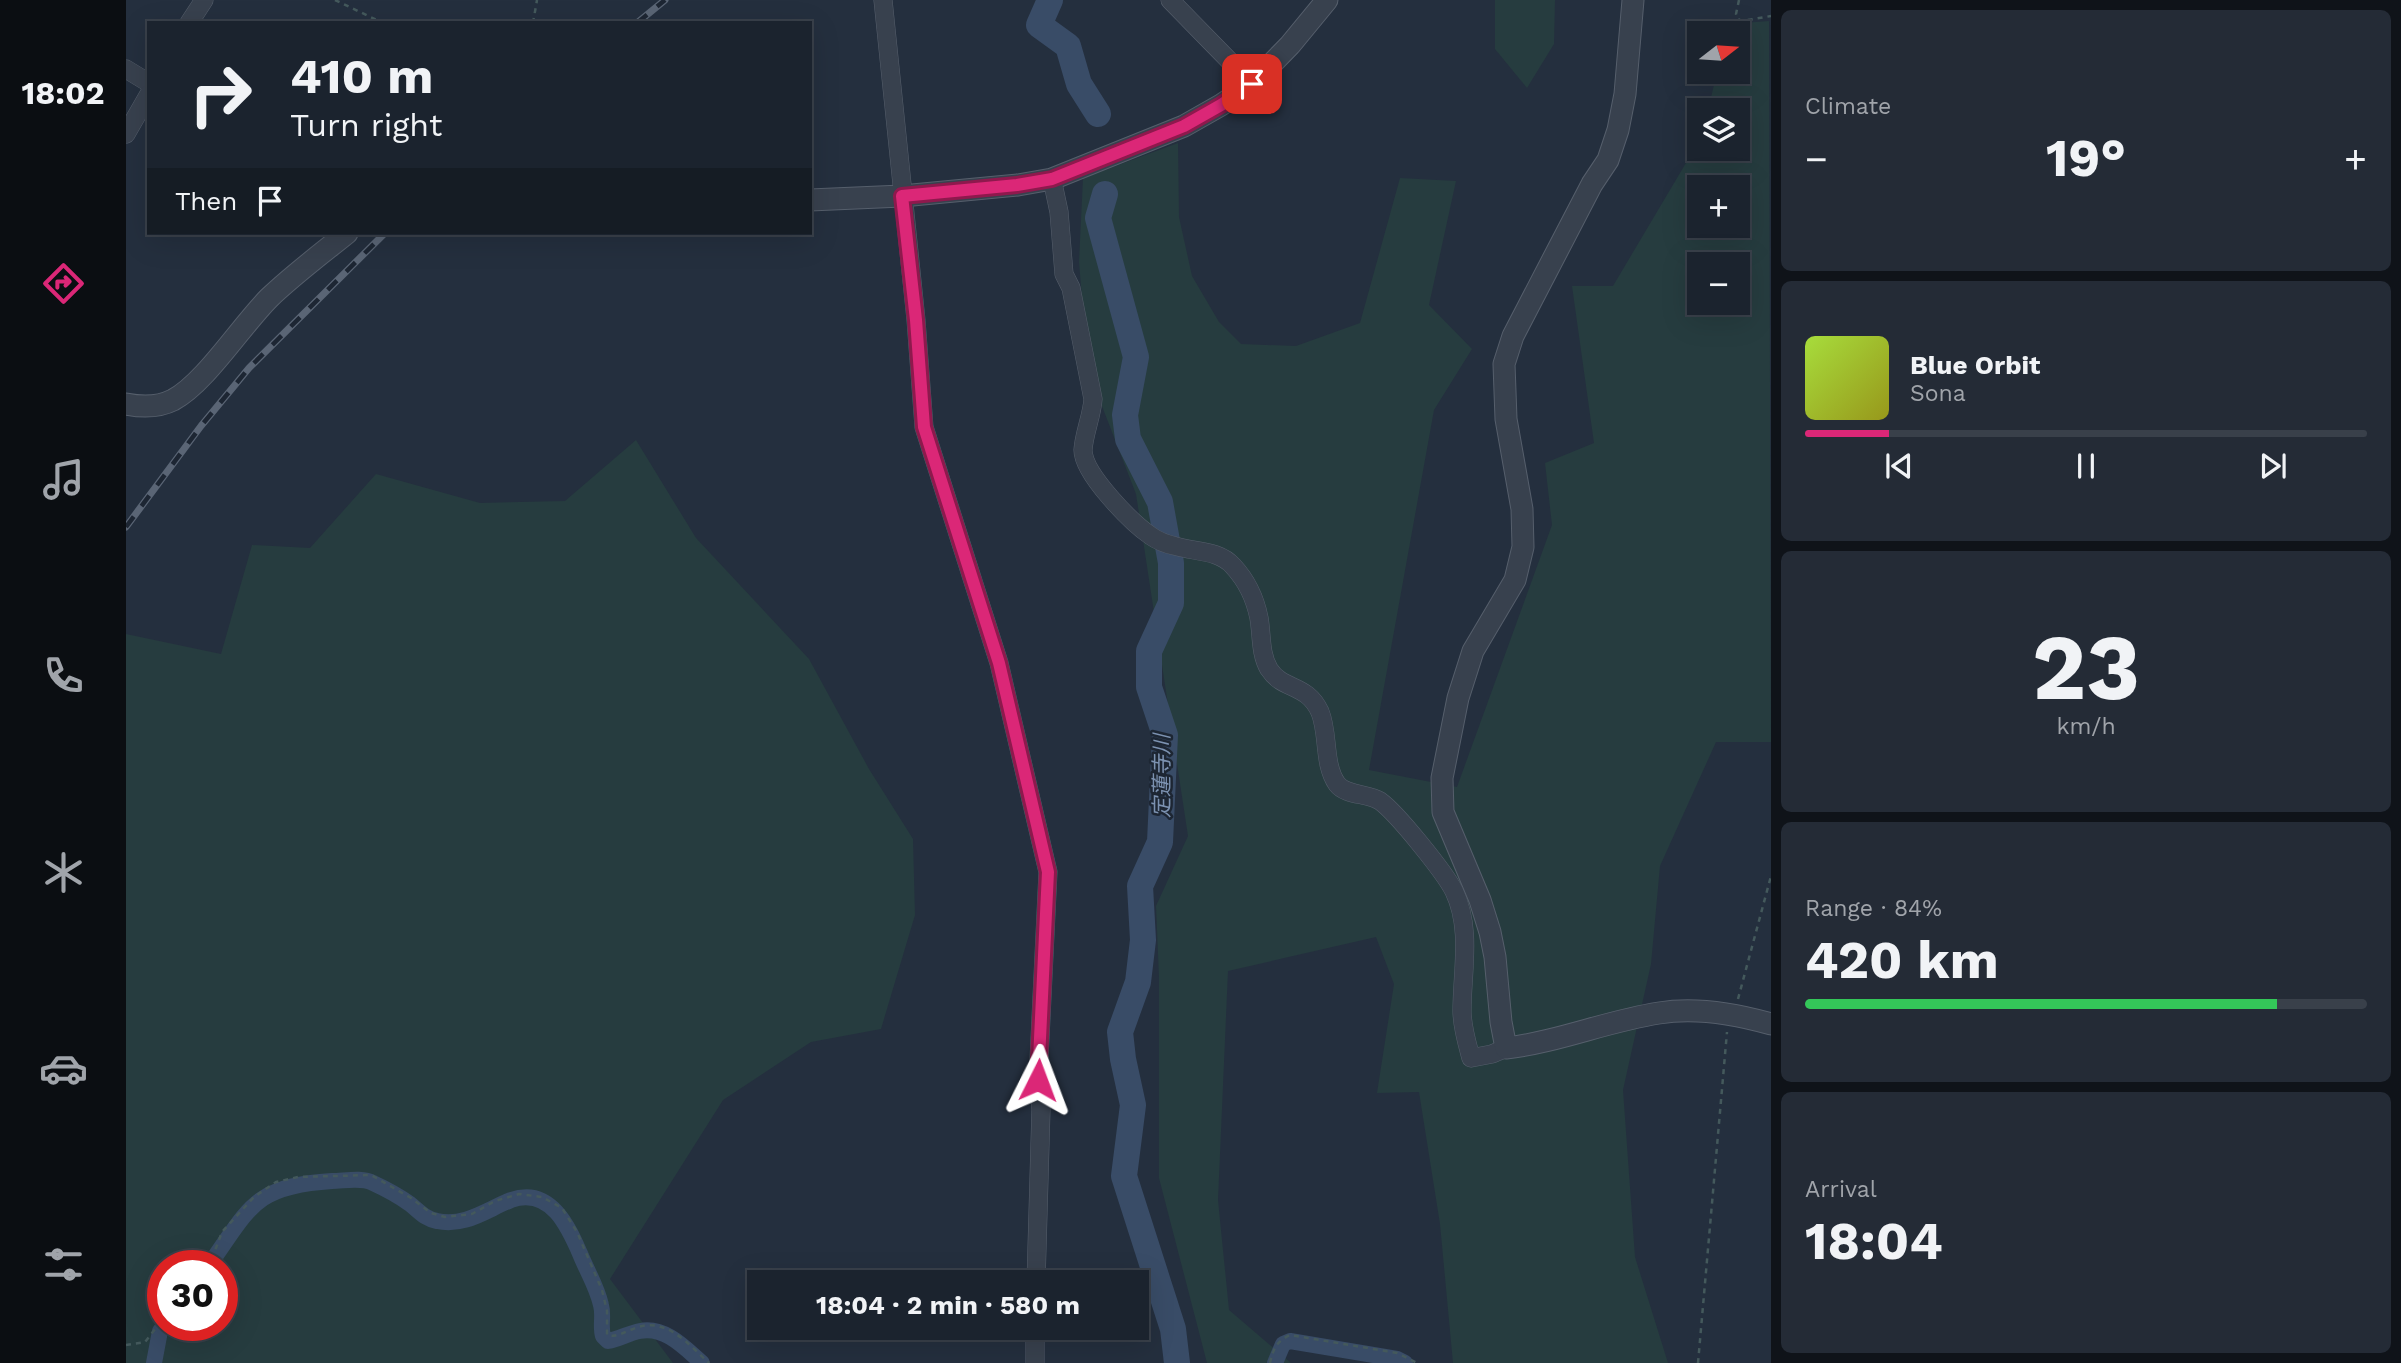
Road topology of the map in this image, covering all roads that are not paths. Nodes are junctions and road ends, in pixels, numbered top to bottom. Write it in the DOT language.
graph roads {
  1 [pos="204,0"];
  2 [pos="883,0"];
  3 [pos="1170,0"];
  4 [pos="1327,0"];
  5 [pos="1633,0"];
  6 [pos="190,21"];
  7 [pos="126,69"];
  8 [pos="147,82"];
  9 [pos="1252,84"];
  10 [pos="147,97"];
  11 [pos="126,134"];
  12 [pos="1052,179"];
  13 [pos="902,196"];
  14 [pos="812,200"];
  15 [pos="345,235"];
  16 [pos="126,404"];
  17 [pos="1771,1024"];
  18 [pos="1506,1048"];
  19 [pos="1036,1270"];
  20 [pos="1035,1340"];
  21 [pos="1035,1363"];
  1 -- 6 [label="street"];
  2 -- 13 [label="street"];
  3 -- 9 [label="street"];
  4 -- 9 [label="street"];
  5 -- 18 [label="street"];
  7 -- 8 [label="street"];
  9 -- 12 [label="street"];
  10 -- 11 [label="street"];
  12 -- 13 [label="street"];
  12 -- 18 [label="street"];
  13 -- 14 [label="street"];
  13 -- 19 [label="street"];
  15 -- 16 [label="street"];
  17 -- 18 [label="street"];
  20 -- 21 [label="street"];
}
